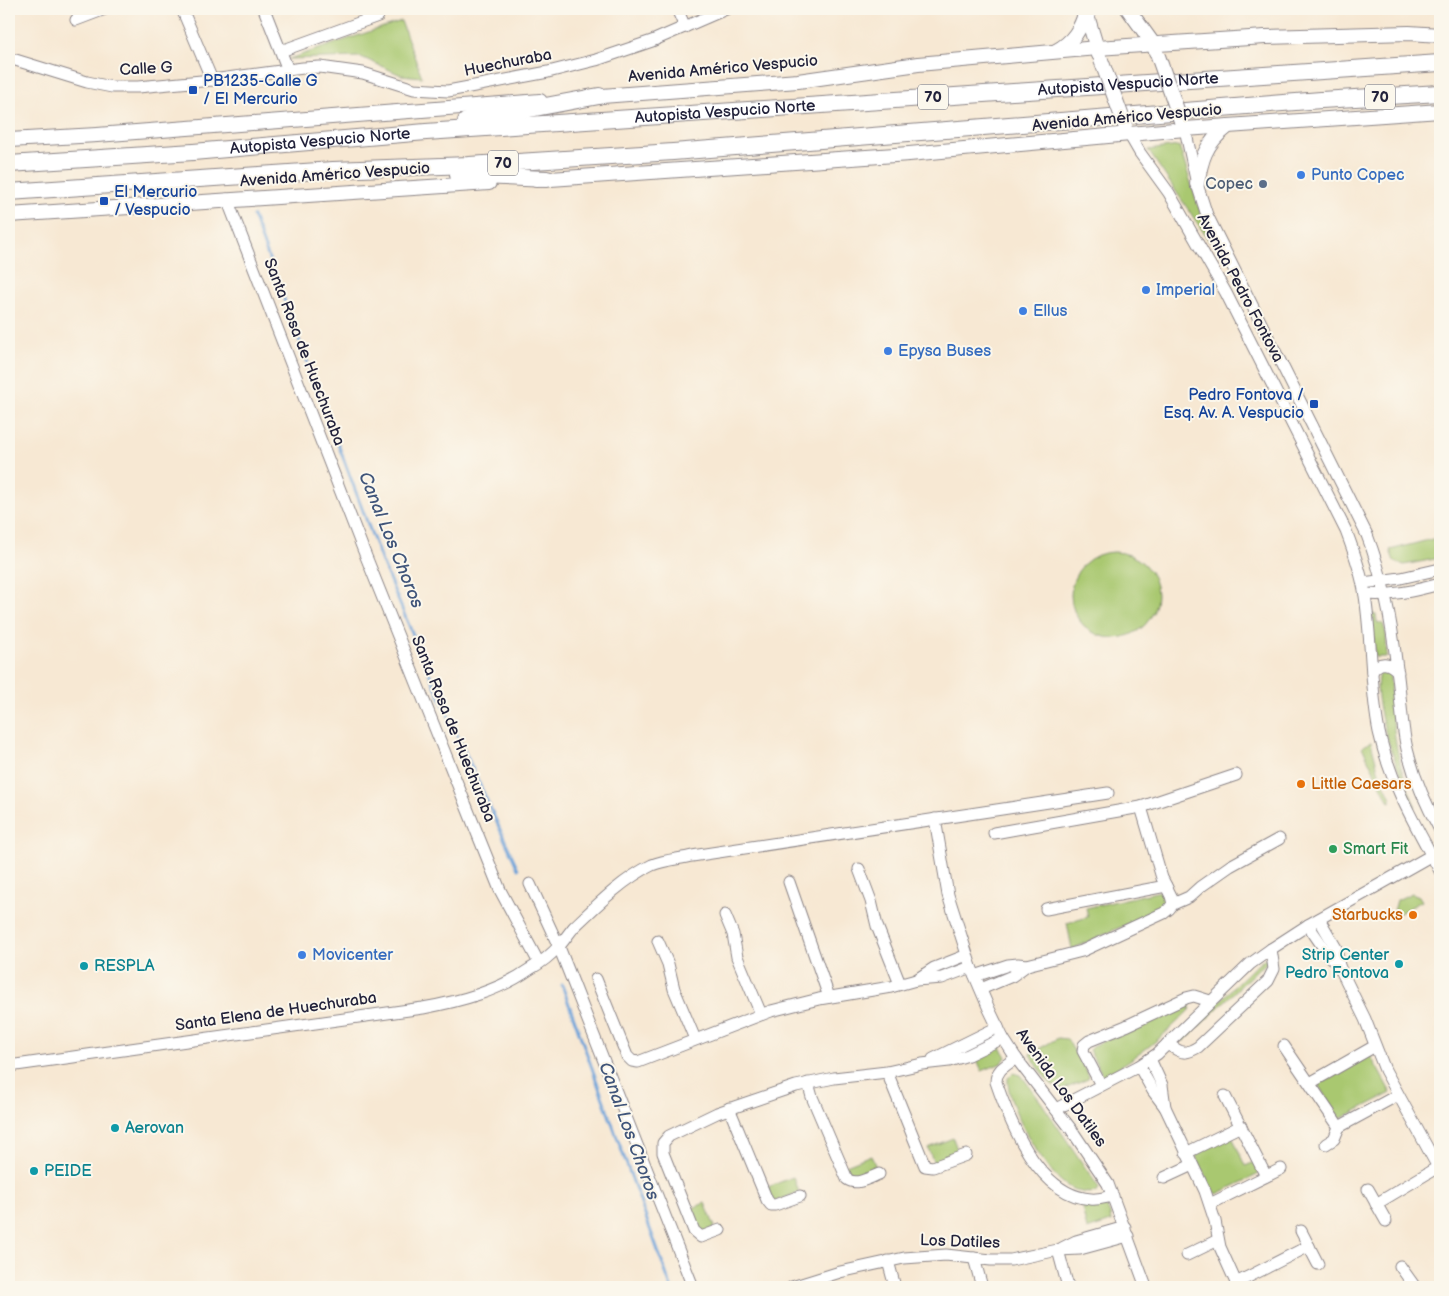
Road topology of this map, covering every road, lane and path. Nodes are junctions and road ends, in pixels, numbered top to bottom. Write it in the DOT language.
graph roads {
  1 [pos="105,9"];
  2 [pos="264,9"];
  3 [pos="677,9"];
  4 [pos="726,9"];
  5 [pos="1128,9"];
  6 [pos="186,10"];
  7 [pos="1085,10"];
  8 [pos="378,16"];
  9 [pos="76,20"];
  10 [pos="685,27"];
  11 [pos="1440,34"];
  12 [pos="281,51"];
  13 [pos="1156,51"];
  14 [pos="1054,52"];
  15 [pos="1099,54"];
  16 [pos="9,58"];
  17 [pos="1440,63"];
  18 [pos="288,70"];
  19 [pos="212,80"];
  20 [pos="1440,93"];
  21 [pos="599,96"];
  22 [pos="1440,112"];
  23 [pos="1183,125"];
  24 [pos="1226,128"];
  25 [pos="1127,130"];
  26 [pos="426,132"];
  27 [pos="9,140"];
  28 [pos="9,164"];
  29 [pos="333,170"];
  30 [pos="547,179"];
  31 [pos="1196,184"];
  32 [pos="9,192"];
  33 [pos="227,199"];
  34 [pos="9,215"];
  35 [pos="1440,569"];
  36 [pos="1382,581"];
  37 [pos="1440,584"];
  38 [pos="1364,589"];
  39 [pos="1386,595"];
  40 [pos="1372,672"];
  41 [pos="1398,672"];
  42 [pos="1236,775"];
  43 [pos="1108,793"];
  44 [pos="1141,807"];
  45 [pos="935,819"];
  46 [pos="1440,830"];
  47 [pos="994,833"];
  48 [pos="1279,839"];
  49 [pos="1432,855"];
  50 [pos="858,869"];
  51 [pos="1440,871"];
  52 [pos="789,882"];
  53 [pos="530,884"];
  54 [pos="1166,886"];
  55 [pos="1173,904"];
  56 [pos="1046,909"];
  57 [pos="725,915"];
  58 [pos="1319,919"];
  59 [pos="1308,925"];
  60 [pos="658,941"];
  61 [pos="559,947"];
  62 [pos="1271,949"];
  63 [pos="967,954"];
  64 [pos="539,963"];
  65 [pos="1027,966"];
  66 [pos="1339,966"];
  67 [pos="973,972"];
  68 [pos="596,979"];
  69 [pos="916,980"];
  70 [pos="900,984"];
  71 [pos="981,989"];
  72 [pos="829,998"];
  73 [pos="1210,1001"];
  74 [pos="761,1014"];
  75 [pos="998,1027"];
  76 [pos="1003,1038"];
  77 [pos="695,1039"];
  78 [pos="1167,1044"];
  79 [pos="1284,1046"];
  80 [pos="1375,1046"];
  81 [pos="1016,1058"];
  82 [pos="1150,1059"];
  83 [pos="922,1064"];
  84 [pos="9,1066"];
  85 [pos="1139,1066"];
  86 [pos="887,1072"];
  87 [pos="1310,1082"];
  88 [pos="808,1083"];
  89 [pos="1101,1085"];
  90 [pos="1398,1095"];
  91 [pos="1225,1096"];
  92 [pos="1165,1107"];
  93 [pos="729,1108"];
  94 [pos="1056,1109"];
  95 [pos="1241,1126"];
  96 [pos="1339,1127"];
  97 [pos="1326,1144"];
  98 [pos="1186,1153"];
  99 [pos="966,1155"];
  100 [pos="1192,1165"];
  101 [pos="1281,1169"];
  102 [pos="1439,1169"];
  103 [pos="879,1174"];
  104 [pos="1266,1176"];
  105 [pos="1164,1178"];
  106 [pos="1368,1189"];
  107 [pos="800,1196"];
  108 [pos="1114,1196"];
  109 [pos="1210,1204"];
  110 [pos="1376,1204"];
  111 [pos="1386,1221"];
  112 [pos="720,1230"];
  113 [pos="1301,1230"];
  114 [pos="1126,1231"];
  115 [pos="1218,1240"];
  116 [pos="1309,1246"];
  117 [pos="1058,1250"];
  118 [pos="1187,1254"];
  119 [pos="974,1258"];
  120 [pos="888,1261"];
  121 [pos="1318,1264"];
  122 [pos="1400,1266"];
  123 [pos="805,1285"];
  124 [pos="1237,1285"];
  125 [pos="693,1287"];
  126 [pos="792,1287"];
  127 [pos="895,1287"];
  128 [pos="982,1287"];
  129 [pos="1068,1287"];
  130 [pos="1146,1287"];
  131 [pos="1414,1287"];
  1 -- 9 [label="street"];
  2 -- 12 [label="street"];
  3 -- 10 [label="street"];
  4 -- 10 [label="street, Huechuraba"];
  5 -- 13 [label="main road, Avenida Pedro Fontova"];
  6 -- 19 [label="street"];
  7 -- 14 [label="main road"];
  7 -- 15 [label="main road, Avenida Pedro Fontova"];
  8 -- 12 [label="street"];
  10 -- 18 [label="street, Huechuraba"];
  11 -- 13 [label="main road, Avenida Américo Vespucio"];
  12 -- 18 [label="street"];
  13 -- 15 [label="main road, Avenida Américo Vespucio"];
  13 -- 23 [label="main road, Avenida Pedro Fontova, bridge"];
  14 -- 15 [label="main road, Avenida Américo Vespucio"];
  14 -- 21 [label="main road, Avenida Américo Vespucio"];
  15 -- 25 [label="main road, Avenida Pedro Fontova, bridge"];
  16 -- 19 [label="street, Calle G"];
  17 -- 26 [label="highway, Autopista Vespucio Norte / 70"];
  18 -- 19 [label="street, Calle G"];
  20 -- 29 [label="highway, Autopista Vespucio Norte / 70"];
  21 -- 26 [label="highway"];
  21 -- 27 [label="main road, Avenida Américo Vespucio"];
  22 -- 24 [label="main road, Avenida Américo Vespucio"];
  23 -- 24 [label="main road, Avenida Américo Vespucio"];
  23 -- 25 [label="main road, Avenida Américo Vespucio"];
  23 -- 31 [label="street, Avenida Pedro Fontova"];
  24 -- 31 [label="main road"];
  25 -- 30 [label="main road, Avenida Américo Vespucio"];
  25 -- 38 [label="street, Avenida Pedro Fontova"];
  26 -- 28 [label="highway, Autopista Vespucio Norte / 70"];
  29 -- 30 [label="highway"];
  29 -- 32 [label="highway, Autopista Vespucio Norte / 70"];
  30 -- 33 [label="main road, Avenida Américo Vespucio"];
  31 -- 36 [label="street, Avenida Pedro Fontova"];
  33 -- 34 [label="main road, Avenida Américo Vespucio"];
  33 -- 64 [label="street, Santa Rosa de Huechuraba"];
  35 -- 36 [label="street"];
  36 -- 38 [label="street"];
  36 -- 39 [label="street, Avenida Pedro Fontova"];
  37 -- 39 [label="street"];
  38 -- 39 [label="street"];
  38 -- 40 [label="street, Avenida Pedro Fontova"];
  39 -- 41 [label="street, Avenida Pedro Fontova"];
  40 -- 41 [label="street"];
  40 -- 49 [label="street, Avenida Pedro Fontova"];
  41 -- 46 [label="street, Avenida Pedro Fontova"];
  42 -- 44 [label="street"];
  43 -- 45 [label="street"];
  44 -- 47 [label="street"];
  44 -- 54 [label="street"];
  45 -- 61 [label="street"];
  45 -- 63 [label="street, Avenida Los Datiles"];
  48 -- 55 [label="street"];
  49 -- 51 [label="street, Avenida Pedro Fontova"];
  49 -- 58 [label="street"];
  50 -- 70 [label="street"];
  52 -- 72 [label="street"];
  53 -- 61 [label="street"];
  54 -- 55 [label="street"];
  54 -- 56 [label="street"];
  55 -- 65 [label="street"];
  57 -- 74 [label="street"];
  58 -- 59 [label="street"];
  58 -- 66 [label="street"];
  59 -- 62 [label="street"];
  59 -- 66 [label="street"];
  60 -- 77 [label="street"];
  61 -- 64 [label="street"];
  61 -- 125 [label="street"];
  62 -- 73 [label="street"];
  62 -- 78 [label="street"];
  63 -- 67 [label="street, Avenida Los Datiles"];
  63 -- 69 [label="street"];
  64 -- 84 [label="street, Santa Elena de Huechuraba"];
  65 -- 67 [label="street"];
  65 -- 71 [label="street"];
  66 -- 80 [label="street"];
  67 -- 69 [label="street"];
  67 -- 71 [label="street, Avenida Los Datiles"];
  68 -- 77 [label="street"];
  69 -- 70 [label="street"];
  70 -- 72 [label="street"];
  71 -- 75 [label="street, Avenida Los Datiles"];
  72 -- 74 [label="street"];
  73 -- 78 [label="street"];
  73 -- 89 [label="street"];
  74 -- 77 [label="street"];
  75 -- 76 [label="street, Avenida Los Datiles"];
  75 -- 83 [label="street"];
  76 -- 81 [label="street, Avenida Los Datiles"];
  76 -- 83 [label="street"];
  78 -- 82 [label="street"];
  79 -- 87 [label="street"];
  80 -- 87 [label="street"];
  80 -- 90 [label="street"];
  81 -- 94 [label="street, Avenida Los Datiles"];
  81 -- 108 [label="street"];
  82 -- 85 [label="street"];
  82 -- 92 [label="street"];
  83 -- 86 [label="street"];
  85 -- 89 [label="street"];
  85 -- 92 [label="street"];
  86 -- 88 [label="street"];
  86 -- 99 [label="street"];
  87 -- 96 [label="street"];
  88 -- 93 [label="street"];
  88 -- 103 [label="street"];
  89 -- 94 [label="street"];
  90 -- 96 [label="street"];
  90 -- 102 [label="street"];
  91 -- 95 [label="street"];
  92 -- 98 [label="street"];
  93 -- 107 [label="street"];
  93 -- 112 [label="street"];
  94 -- 108 [label="street, Avenida Los Datiles"];
  95 -- 98 [label="street"];
  95 -- 104 [label="street"];
  96 -- 97 [label="street"];
  98 -- 100 [label="street"];
  100 -- 105 [label="street"];
  100 -- 109 [label="street"];
  101 -- 104 [label="street"];
  102 -- 110 [label="street"];
  104 -- 109 [label="street"];
  106 -- 110 [label="street"];
  108 -- 114 [label="street, Avenida Los Datiles"];
  109 -- 115 [label="street"];
  110 -- 111 [label="street"];
  113 -- 116 [label="street"];
  114 -- 117 [label="street, Los Datiles"];
  114 -- 130 [label="street, Avenida Los Datiles"];
  115 -- 118 [label="street"];
  115 -- 124 [label="street"];
  116 -- 121 [label="street"];
  116 -- 124 [label="street"];
  117 -- 119 [label="street, Los Datiles"];
  117 -- 129 [label="street"];
  119 -- 120 [label="street, Los Datiles"];
  119 -- 128 [label="street"];
  120 -- 123 [label="street, Los Datiles"];
  120 -- 127 [label="street"];
  122 -- 131 [label="street"];
  123 -- 126 [label="street, Los Datiles"];
}
